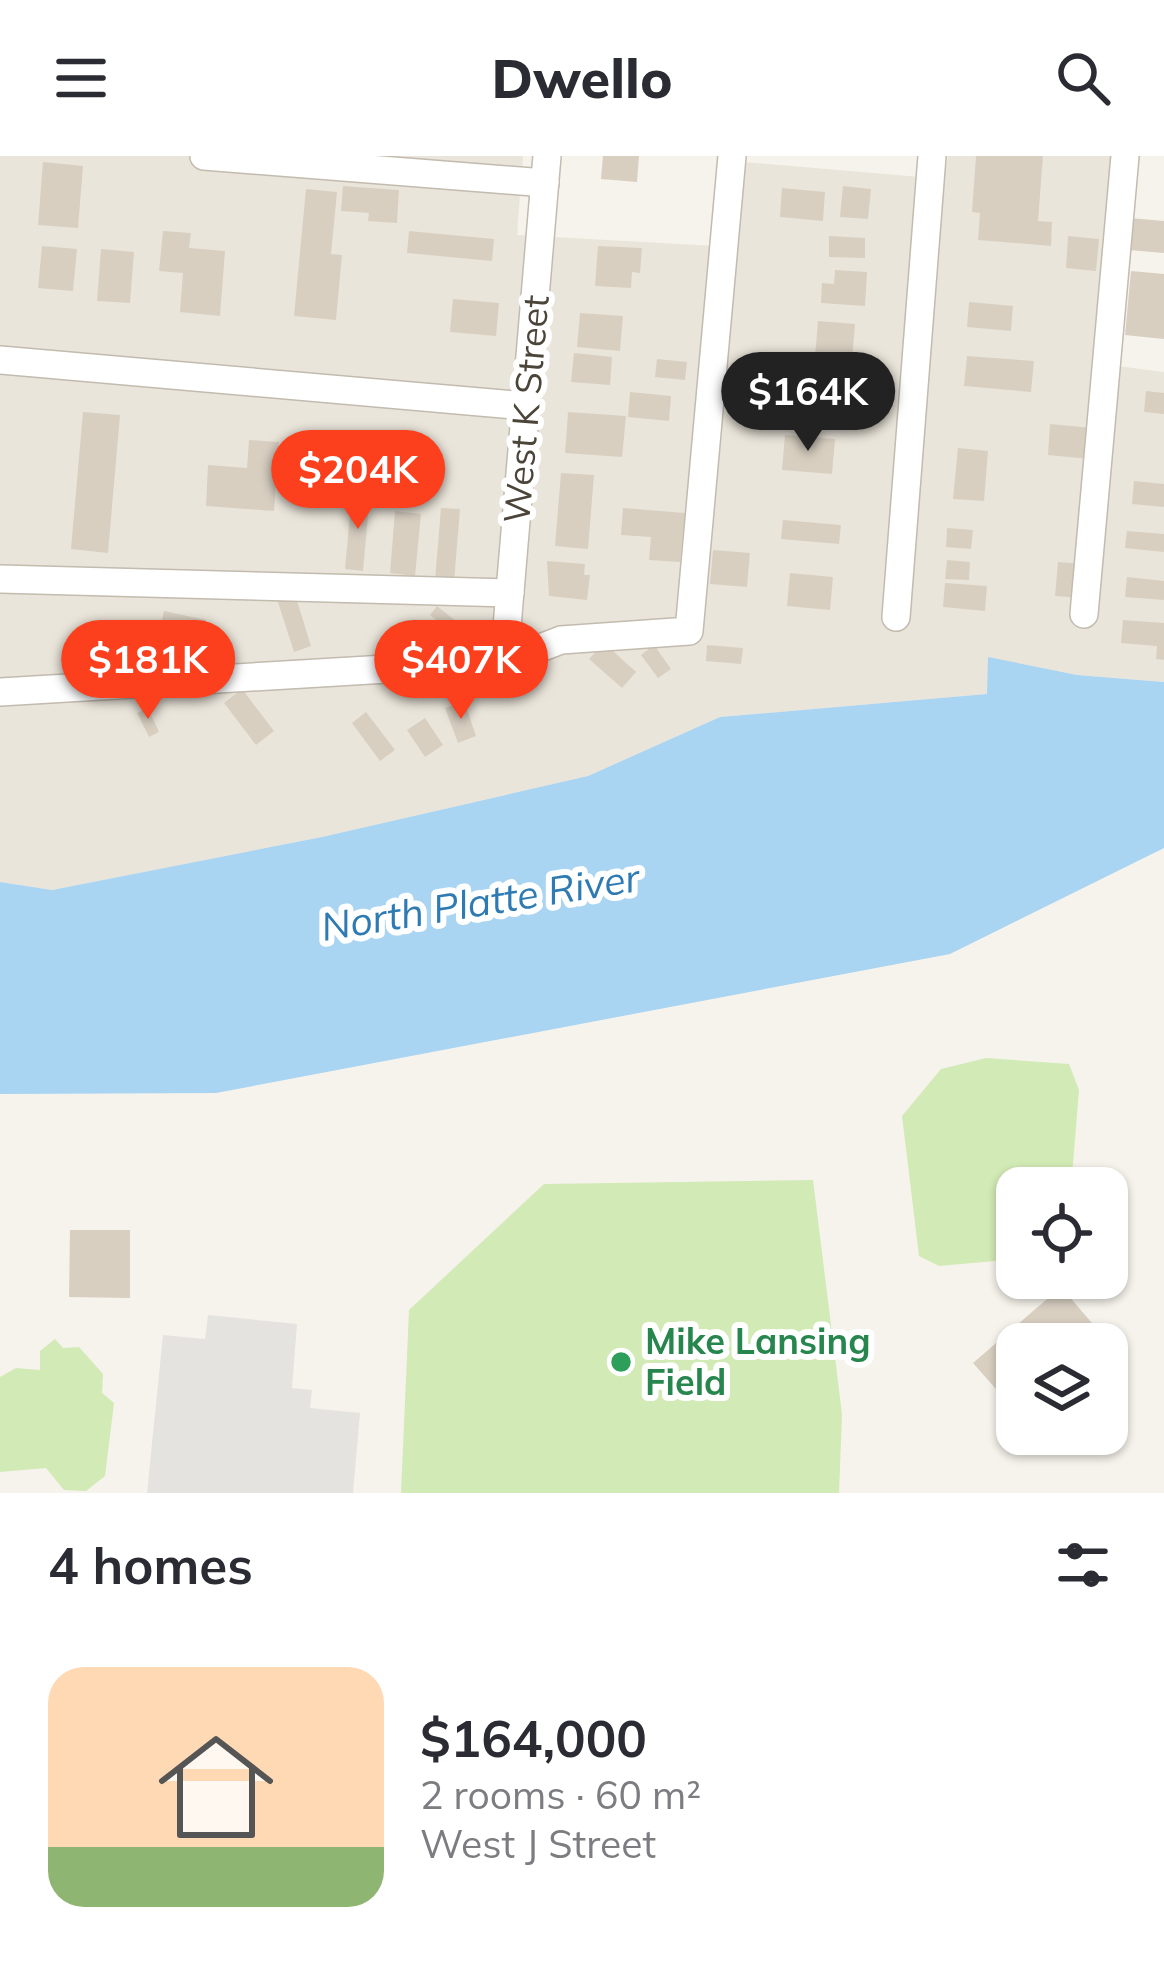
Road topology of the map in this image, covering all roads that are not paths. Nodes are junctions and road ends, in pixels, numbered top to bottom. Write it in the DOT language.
graph roads {
  1 [pos="204,156"];
  2 [pos="731,156"];
  3 [pos="932,156"];
  4 [pos="1125,156"];
  5 [pos="546,170"];
  6 [pos="0,360"];
  7 [pos="526,406"];
  8 [pos="0,579"];
  9 [pos="510,593"];
  10 [pos="1084,614"];
  11 [pos="896,616"];
  12 [pos="504,662"];
  13 [pos="0,692"];
  1 -- 5 [label="street"];
  2 -- 12 [label="street"];
  3 -- 11 [label="street"];
  4 -- 10 [label="street"];
  5 -- 7 [label="street, West K Street"];
  6 -- 7 [label="street"];
  7 -- 9 [label="street, West K Street"];
  8 -- 9 [label="street"];
  9 -- 12 [label="street, West K Street"];
  12 -- 13 [label="street"];
}
